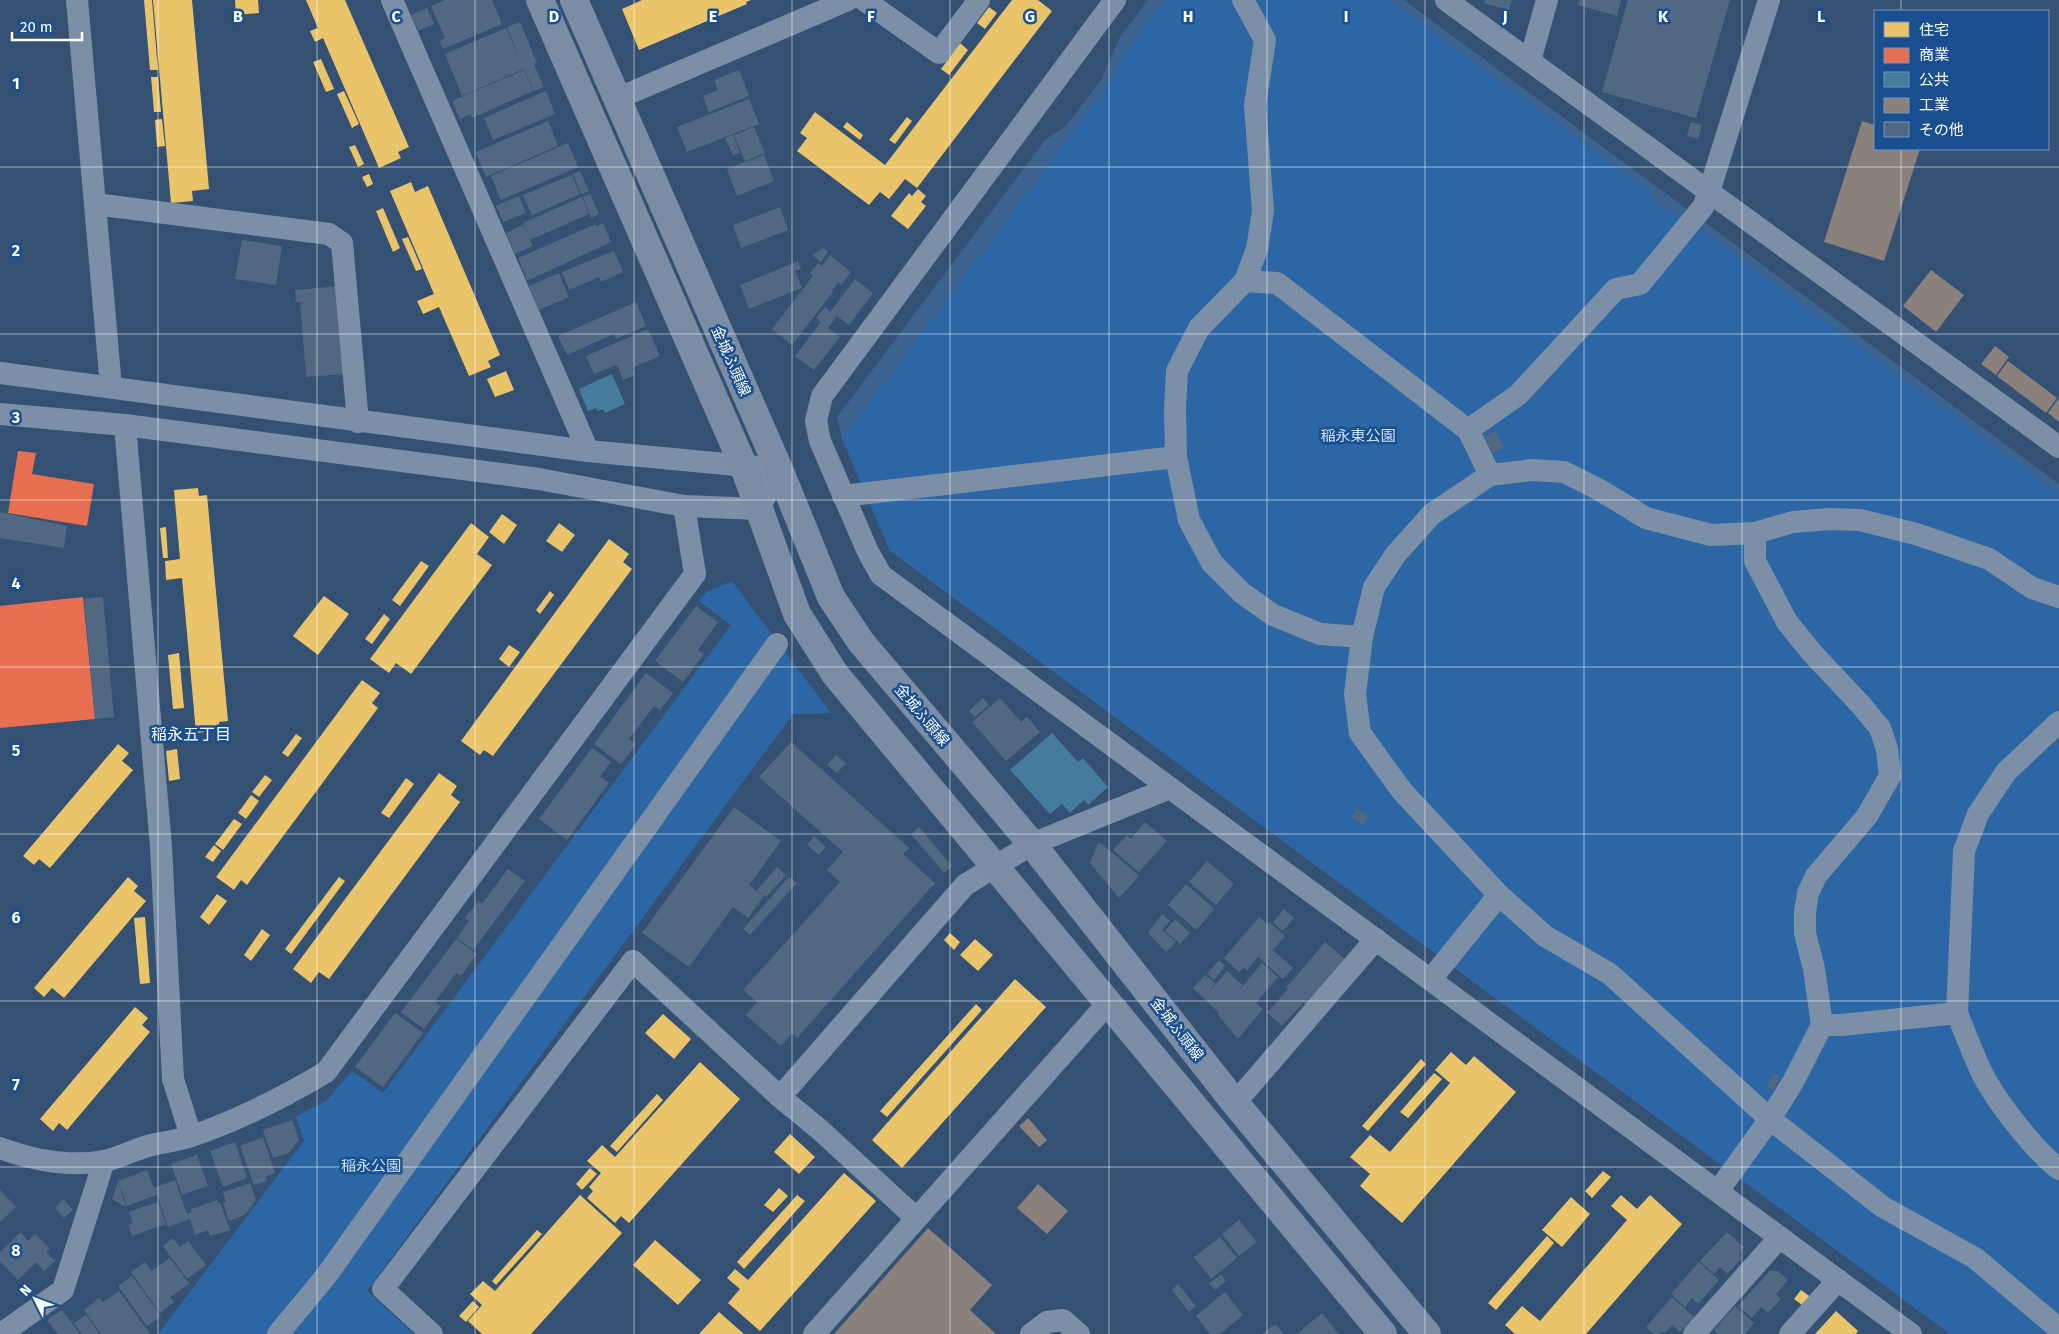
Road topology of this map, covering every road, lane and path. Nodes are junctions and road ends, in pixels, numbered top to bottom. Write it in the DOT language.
graph roads {
  1 [pos="77,0"];
  2 [pos="392,0"];
  3 [pos="540,0"];
  4 [pos="574,0"];
  5 [pos="848,0"];
  6 [pos="864,0"];
  7 [pos="978,0"];
  8 [pos="1244,0"];
  9 [pos="1446,0"];
  10 [pos="1547,0"];
  11 [pos="1769,0"];
  12 [pos="1105,4"];
  13 [pos="1530,61"];
  14 [pos="616,99"];
  15 [pos="1706,200"];
  16 [pos="95,204"];
  17 [pos="1245,281"];
  18 [pos="0,374"];
  19 [pos="111,387"];
  20 [pos="0,414"];
  21 [pos="358,422"];
  22 [pos="125,425"];
  23 [pos="1468,430"];
  24 [pos="2059,447"];
  25 [pos="588,451"];
  26 [pos="1176,457"];
  27 [pos="744,467"];
  28 [pos="779,470"];
  29 [pos="1490,475"];
  30 [pos="843,496"];
  31 [pos="684,506"];
  32 [pos="758,510"];
  33 [pos="1755,533"];
  34 [pos="2059,597"];
  35 [pos="1362,637"];
  36 [pos="777,644"];
  37 [pos="2059,722"];
  38 [pos="1170,788"];
  39 [pos="1032,844"];
  40 [pos="995,866"];
  41 [pos="1500,895"];
  42 [pos="1376,939"];
  43 [pos="1431,979"];
  44 [pos="1109,1002"];
  45 [pos="1957,1013"];
  46 [pos="1822,1025"];
  47 [pos="780,1097"];
  48 [pos="1235,1103"];
  49 [pos="1770,1119"];
  50 [pos="191,1136"];
  51 [pos="0,1148"];
  52 [pos="104,1161"];
  53 [pos="2059,1169"];
  54 [pos="1718,1192"];
  55 [pos="916,1218"];
  56 [pos="1780,1237"];
  57 [pos="1838,1280"];
  58 [pos="2059,1329"];
  59 [pos="1,1334"];
  60 [pos="278,1334"];
  61 [pos="432,1334"];
  62 [pos="814,1334"];
  63 [pos="1031,1334"];
  64 [pos="1079,1334"];
  65 [pos="1383,1334"];
  66 [pos="1427,1334"];
  67 [pos="1694,1334"];
  68 [pos="1790,1334"];
  69 [pos="1912,1334"];
  1 -- 16 [label="street"];
  2 -- 25 [label="street"];
  3 -- 27 [label="main road, 金城ふ頭線"];
  4 -- 14 [label="main road, 金城ふ頭線"];
  5 -- 14 [label="street"];
  6 -- 7 [label="street"];
  8 -- 17 [label="street"];
  9 -- 13 [label="street"];
  10 -- 13 [label="street"];
  11 -- 15 [label="street"];
  12 -- 30 [label="street"];
  13 -- 15 [label="street"];
  14 -- 28 [label="main road, 金城ふ頭線"];
  15 -- 23 [label="street"];
  15 -- 24 [label="street"];
  16 -- 19 [label="street"];
  16 -- 21 [label="street"];
  17 -- 23 [label="street"];
  17 -- 26 [label="street"];
  18 -- 19 [label="street"];
  19 -- 21 [label="street"];
  20 -- 22 [label="street"];
  21 -- 25 [label="street"];
  22 -- 31 [label="street"];
  22 -- 50 [label="street"];
  23 -- 29 [label="street"];
  25 -- 27 [label="street"];
  26 -- 30 [label="street"];
  26 -- 35 [label="street"];
  27 -- 28 [label="street"];
  27 -- 32 [label="main road, 金城ふ頭線"];
  28 -- 32 [label="street"];
  28 -- 39 [label="main road, 金城ふ頭線"];
  29 -- 33 [label="street"];
  29 -- 35 [label="street"];
  30 -- 38 [label="street"];
  31 -- 32 [label="street"];
  31 -- 50 [label="street"];
  32 -- 40 [label="main road, 金城ふ頭線"];
  33 -- 34 [label="street"];
  33 -- 46 [label="street"];
  35 -- 41 [label="street"];
  36 -- 60 [label="street"];
  37 -- 45 [label="street"];
  38 -- 39 [label="street"];
  38 -- 42 [label="street"];
  39 -- 40 [label="street"];
  39 -- 48 [label="main road, 金城ふ頭線"];
  40 -- 44 [label="main road, 金城ふ頭線"];
  40 -- 47 [label="street"];
  41 -- 43 [label="street"];
  41 -- 49 [label="street"];
  42 -- 43 [label="street"];
  42 -- 48 [label="street"];
  43 -- 54 [label="street"];
  44 -- 55 [label="street"];
  44 -- 65 [label="main road, 金城ふ頭線"];
  45 -- 46 [label="street"];
  45 -- 53 [label="street"];
  46 -- 49 [label="street"];
  47 -- 55 [label="street"];
  47 -- 61 [label="street"];
  48 -- 66 [label="main road, 金城ふ頭線"];
  49 -- 54 [label="street"];
  49 -- 58 [label="street"];
  50 -- 52 [label="street"];
  51 -- 52 [label="street"];
  52 -- 59 [label="street"];
  54 -- 56 [label="street"];
  55 -- 62 [label="street"];
  56 -- 57 [label="street"];
  56 -- 67 [label="street"];
  57 -- 68 [label="street"];
  57 -- 69 [label="street"];
  63 -- 64 [label="street"];
}
